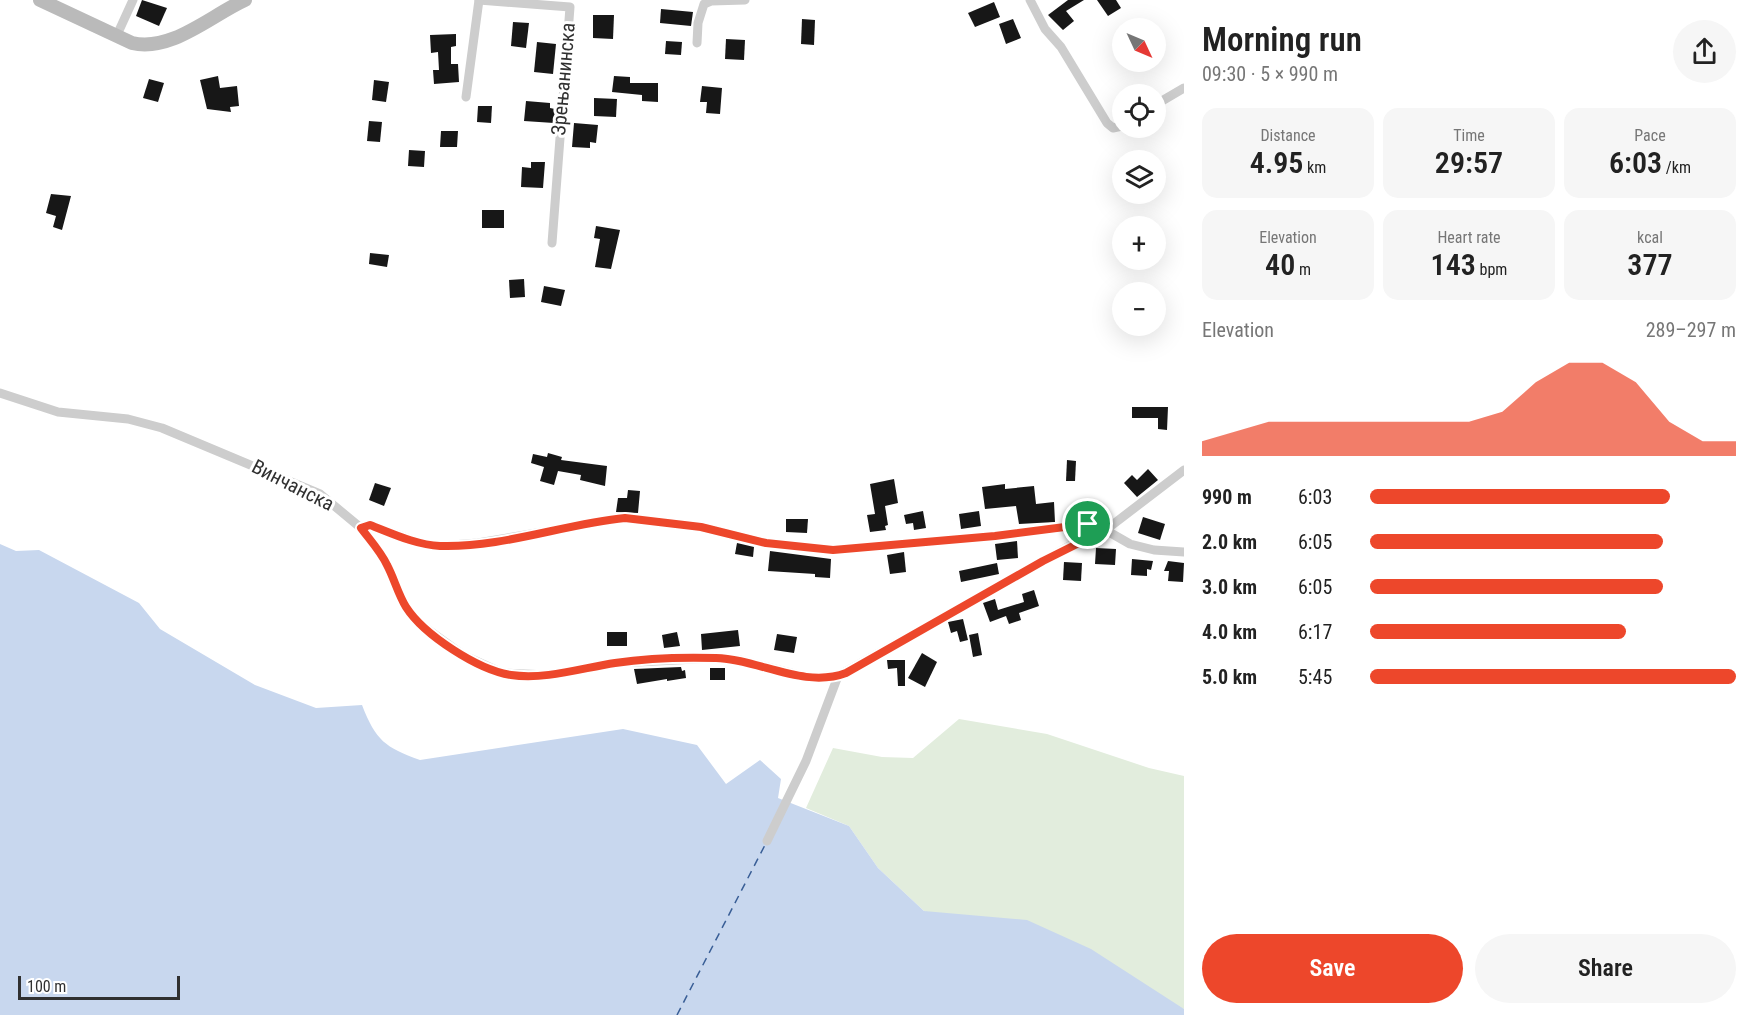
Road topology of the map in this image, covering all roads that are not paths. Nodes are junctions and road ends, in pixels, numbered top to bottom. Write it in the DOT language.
graph roads {
  1 [pos="40,0"];
  2 [pos="133,0"];
  3 [pos="244,0"];
  4 [pos="479,0"];
  5 [pos="745,0"];
  6 [pos="1030,0"];
  7 [pos="711,1"];
  8 [pos="117,34"];
  9 [pos="697,43"];
  10 [pos="1184,88"];
  11 [pos="466,97"];
  12 [pos="1166,99"];
  13 [pos="1112,127"];
  14 [pos="552,243"];
  15 [pos="0,393"];
  16 [pos="1184,470"];
  17 [pos="361,528"];
  18 [pos="1107,529"];
  19 [pos="1184,552"];
  20 [pos="838,676"];
  21 [pos="767,841"];
  1 -- 8 [label="street"];
  2 -- 8 [label="street"];
  3 -- 8 [label="street"];
  4 -- 11 [label="street, Зрењанинска"];
  4 -- 14 [label="street, Зрењанинска"];
  5 -- 7 [label="street"];
  6 -- 13 [label="street"];
  7 -- 9 [label="street"];
  10 -- 12 [label="street"];
  15 -- 17 [label="street, Винчанска"];
  16 -- 18 [label="street"];
  17 -- 18 [label="street"];
  17 -- 20 [label="street, Винчанска"];
  18 -- 19 [label="street"];
  18 -- 20 [label="street"];
  20 -- 21 [label="street"];
}
